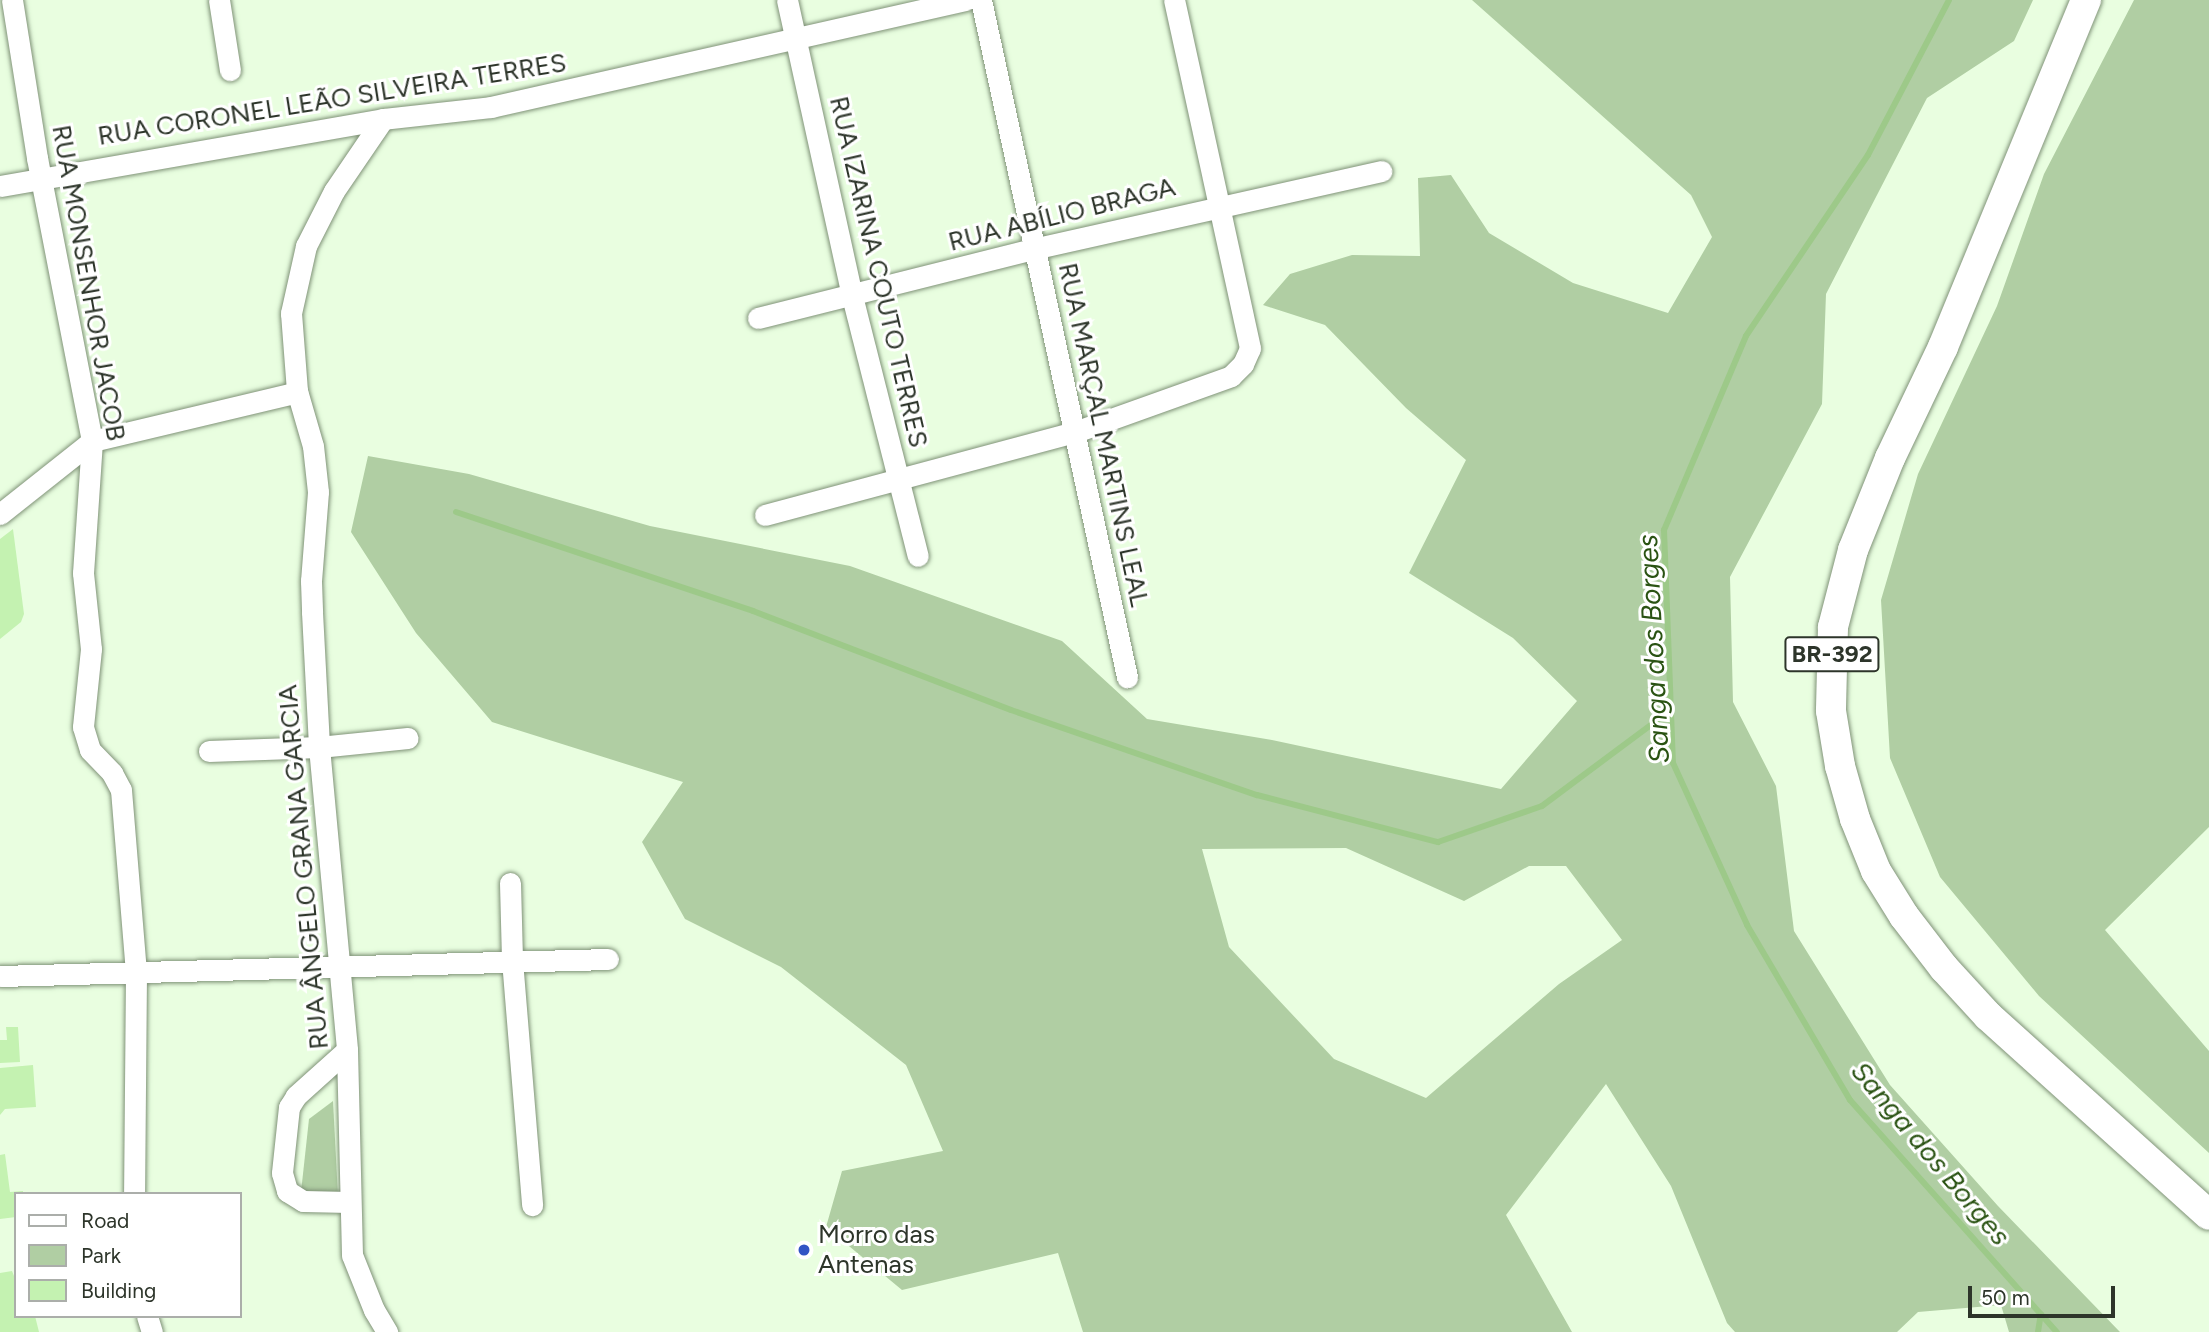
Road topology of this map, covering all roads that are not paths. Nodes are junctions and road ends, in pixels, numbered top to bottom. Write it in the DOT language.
graph roads {
  1 [pos="12,0"];
  2 [pos="219,0"];
  3 [pos="787,0"];
  4 [pos="965,0"];
  5 [pos="981,0"];
  6 [pos="1174,0"];
  7 [pos="2086,0"];
  8 [pos="796,40"];
  9 [pos="230,70"];
  10 [pos="383,119"];
  11 [pos="1381,171"];
  12 [pos="41,177"];
  13 [pos="0,186"];
  14 [pos="1221,206"];
  15 [pos="1033,249"];
  16 [pos="852,296"];
  17 [pos="758,318"];
  18 [pos="297,393"];
  19 [pos="1075,432"];
  20 [pos="92,441"];
  21 [pos="898,478"];
  22 [pos="0,514"];
  23 [pos="765,515"];
  24 [pos="918,556"];
  25 [pos="1127,677"];
  26 [pos="408,738"];
  27 [pos="319,747"];
  28 [pos="209,751"];
  29 [pos="510,883"];
  30 [pos="608,959"];
  31 [pos="512,960"];
  32 [pos="339,968"];
  33 [pos="136,973"];
  34 [pos="0,976"];
  35 [pos="347,1050"];
  36 [pos="134,1192"];
  37 [pos="349,1202"];
  38 [pos="532,1205"];
  39 [pos="2209,1214"];
  40 [pos="387,1332"];
  1 -- 12 [label="street, RUA MONSENHOR JACOB"];
  2 -- 9 [label="street"];
  3 -- 8 [label="street, RUA IZARINA COUTO TERRES"];
  4 -- 8 [label="street, RUA CORONEL LEÃO SILVEIRA TERRES"];
  5 -- 15 [label="street, RUA MARÇAL MARTINS LEAL"];
  6 -- 14 [label="street"];
  7 -- 39 [label="highway, BR-392"];
  8 -- 10 [label="street, RUA CORONEL LEÃO SILVEIRA TERRES"];
  8 -- 16 [label="street, RUA IZARINA COUTO TERRES"];
  10 -- 12 [label="street, RUA CORONEL LEÃO SILVEIRA TERRES"];
  10 -- 18 [label="street, RUA ÂNGELO GRANA GARCIA"];
  11 -- 14 [label="street, RUA ABÍLIO BRAGA"];
  12 -- 13 [label="street, RUA CORONEL LEÃO SILVEIRA TERRES"];
  12 -- 20 [label="street, RUA MONSENHOR JACOB"];
  14 -- 15 [label="street, RUA ABÍLIO BRAGA"];
  14 -- 19 [label="street"];
  15 -- 16 [label="street, RUA ABÍLIO BRAGA"];
  15 -- 19 [label="street, RUA MARÇAL MARTINS LEAL"];
  16 -- 17 [label="street, RUA ABÍLIO BRAGA"];
  16 -- 21 [label="street, RUA IZARINA COUTO TERRES"];
  18 -- 20 [label="street"];
  18 -- 27 [label="street, RUA ÂNGELO GRANA GARCIA"];
  19 -- 21 [label="street"];
  19 -- 25 [label="street, RUA MARÇAL MARTINS LEAL"];
  20 -- 22 [label="street"];
  20 -- 33 [label="street, RUA MONSENHOR JACOB"];
  21 -- 23 [label="street"];
  21 -- 24 [label="street, RUA IZARINA COUTO TERRES"];
  26 -- 27 [label="street"];
  27 -- 28 [label="street"];
  27 -- 32 [label="street, RUA ÂNGELO GRANA GARCIA"];
  29 -- 31 [label="street"];
  30 -- 31 [label="street"];
  31 -- 32 [label="street"];
  31 -- 38 [label="street"];
  32 -- 33 [label="street"];
  32 -- 35 [label="street, RUA ÂNGELO GRANA GARCIA"];
  33 -- 34 [label="street"];
  33 -- 36 [label="street, RUA MONSENHOR JACOB"];
  35 -- 37 [label="street, RUA ÂNGELO GRANA GARCIA"];
  35 -- 37 [label="street"];
  37 -- 40 [label="street, RUA ÂNGELO GRANA GARCIA"];
}
